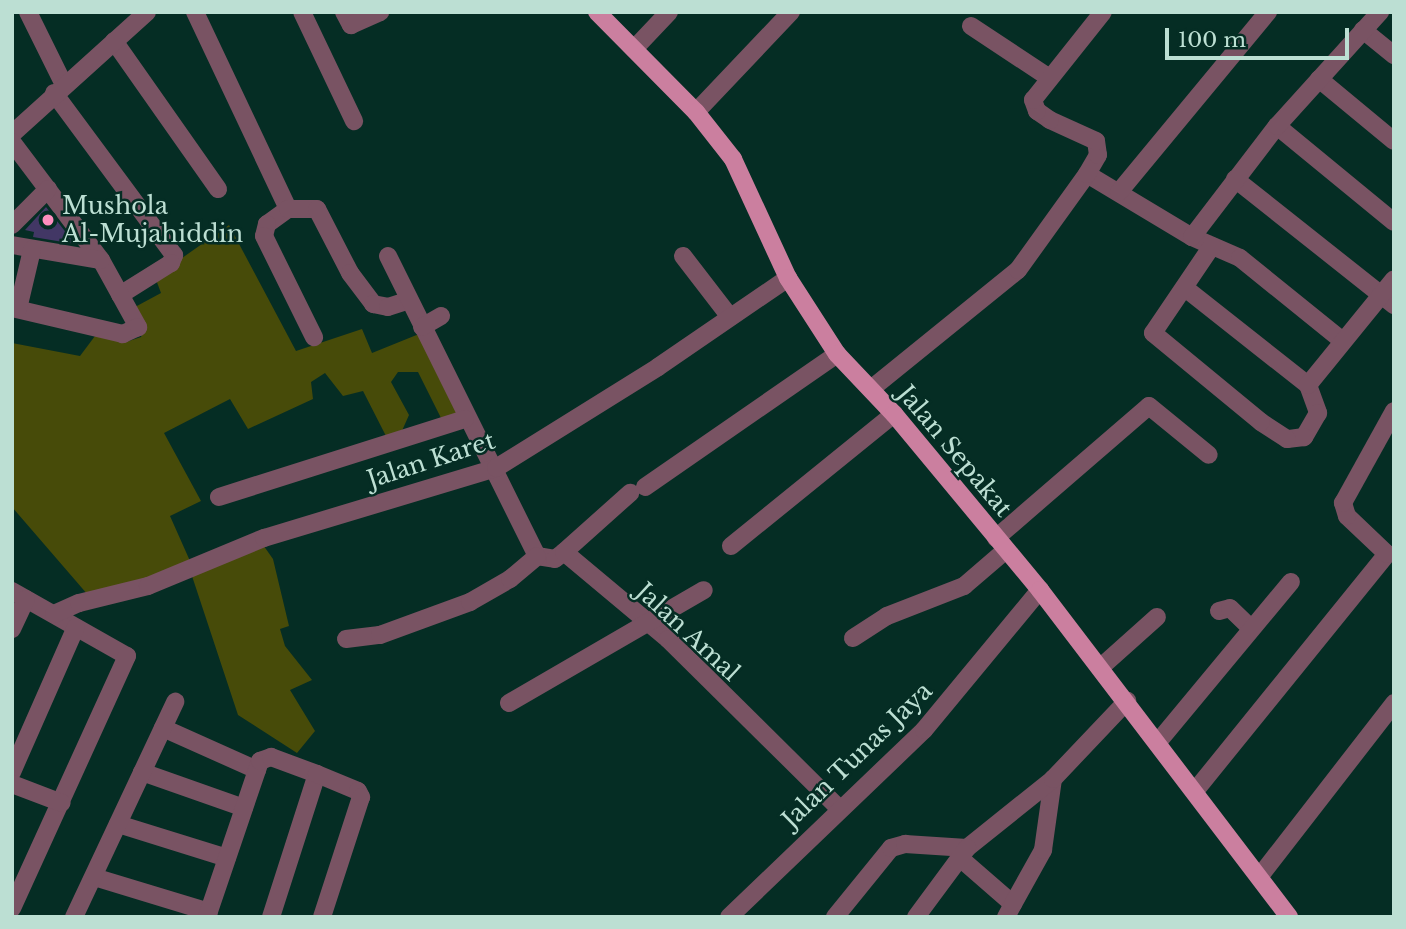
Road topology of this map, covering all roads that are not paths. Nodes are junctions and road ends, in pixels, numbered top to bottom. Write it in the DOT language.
graph roads {
  1 [pos="28,12"];
  2 [pos="148,12"];
  3 [pos="195,12"];
  4 [pos="302,12"];
  5 [pos="344,12"];
  6 [pos="380,12"];
  7 [pos="597,12"];
  8 [pos="668,12"];
  9 [pos="791,12"];
  10 [pos="1103,12"];
  11 [pos="1268,12"];
  12 [pos="1380,12"];
  13 [pos="971,26"];
  14 [pos="1363,30"];
  15 [pos="114,41"];
  16 [pos="634,49"];
  17 [pos="1394,55"];
  18 [pos="1048,77"];
  19 [pos="1319,79"];
  20 [pos="59,89"];
  21 [pos="696,112"];
  22 [pos="354,121"];
  23 [pos="1277,126"];
  24 [pos="12,134"];
  25 [pos="1394,141"];
  26 [pos="12,142"];
  27 [pos="1087,174"];
  28 [pos="1235,180"];
  29 [pos="48,189"];
  30 [pos="218,189"];
  31 [pos="1119,192"];
  32 [pos="288,209"];
  33 [pos="1394,222"];
  34 [pos="12,225"];
  35 [pos="1192,237"];
  36 [pos="12,245"];
  37 [pos="1212,246"];
  38 [pos="33,250"];
  39 [pos="388,256"];
  40 [pos="683,256"];
  41 [pos="101,260"];
  42 [pos="788,278"];
  43 [pos="1394,279"];
  44 [pos="1185,288"];
  45 [pos="120,295"];
  46 [pos="409,300"];
  47 [pos="1387,300"];
  48 [pos="15,308"];
  49 [pos="441,316"];
  50 [pos="730,317"];
  51 [pos="422,327"];
  52 [pos="314,337"];
  53 [pos="1343,341"];
  54 [pos="837,354"];
  55 [pos="1308,385"];
  56 [pos="871,389"];
  57 [pos="1394,411"];
  58 [pos="894,414"];
  59 [pos="466,419"];
  60 [pos="1209,455"];
  61 [pos="496,468"];
  62 [pos="219,497"];
  63 [pos="1001,544"];
  64 [pos="731,546"];
  65 [pos="564,552"];
  66 [pos="537,556"];
  67 [pos="1291,582"];
  68 [pos="704,590"];
  69 [pos="1040,590"];
  70 [pos="19,595"];
  71 [pos="1219,611"];
  72 [pos="54,614"];
  73 [pos="1157,617"];
  74 [pos="648,623"];
  75 [pos="76,627"];
  76 [pos="1250,627"];
  77 [pos="12,629"];
  78 [pos="853,638"];
  79 [pos="346,639"];
  80 [pos="1101,667"];
  81 [pos="1127,701"];
  82 [pos="175,702"];
  83 [pos="509,703"];
  84 [pos="1394,703"];
  85 [pos="163,728"];
  86 [pos="1158,742"];
  87 [pos="257,770"];
  88 [pos="12,772"];
  89 [pos="142,772"];
  90 [pos="317,774"];
  91 [pos="1053,779"];
  92 [pos="12,784"];
  93 [pos="1195,791"];
  94 [pos="62,803"];
  95 [pos="244,808"];
  96 [pos="839,808"];
  97 [pos="118,824"];
  98 [pos="964,853"];
  99 [pos="227,858"];
  100 [pos="20,873"];
  101 [pos="1260,876"];
  102 [pos="94,877"];
  103 [pos="12,908"];
  104 [pos="1009,910"];
  105 [pos="208,914"];
  106 [pos="74,917"];
  107 [pos="271,917"];
  108 [pos="322,917"];
  109 [pos="729,917"];
  110 [pos="835,917"];
  111 [pos="916,917"];
  112 [pos="1289,917"];
  1 -- 20 [label="street"];
  2 -- 15 [label="street"];
  3 -- 32 [label="street"];
  4 -- 22 [label="street"];
  5 -- 6 [label="street"];
  7 -- 16 [label="main road, Jalan Sepakat"];
  8 -- 16 [label="street"];
  9 -- 21 [label="street"];
  10 -- 18 [label="street"];
  11 -- 31 [label="street"];
  12 -- 14 [label="street"];
  13 -- 18 [label="street"];
  14 -- 17 [label="street"];
  14 -- 19 [label="street"];
  15 -- 20 [label="street"];
  15 -- 30 [label="street"];
  16 -- 21 [label="main road, Jalan Sepakat"];
  18 -- 27 [label="street"];
  19 -- 23 [label="street"];
  19 -- 25 [label="street"];
  20 -- 24 [label="street"];
  20 -- 45 [label="street"];
  21 -- 42 [label="main road, Jalan Sepakat"];
  23 -- 28 [label="street"];
  23 -- 33 [label="street"];
  26 -- 29 [label="street"];
  27 -- 31 [label="street"];
  27 -- 56 [label="street"];
  28 -- 35 [label="street"];
  28 -- 47 [label="street"];
  29 -- 34 [label="street"];
  29 -- 41 [label="street"];
  31 -- 35 [label="street"];
  32 -- 46 [label="street"];
  32 -- 52 [label="street"];
  35 -- 37 [label="street"];
  36 -- 38 [label="street"];
  37 -- 44 [label="street"];
  37 -- 53 [label="street"];
  38 -- 41 [label="street"];
  38 -- 48 [label="street"];
  39 -- 46 [label="street"];
  40 -- 50 [label="street"];
  41 -- 45 [label="street"];
  42 -- 50 [label="street, Jalan Karet"];
  42 -- 54 [label="main road, Jalan Sepakat"];
  43 -- 47 [label="street"];
  44 -- 55 [label="street"];
  44 -- 55 [label="street"];
  45 -- 48 [label="street"];
  46 -- 51 [label="street"];
  47 -- 53 [label="street"];
  49 -- 51 [label="street"];
  50 -- 61 [label="street, Jalan Karet"];
  51 -- 59 [label="street"];
  53 -- 55 [label="street"];
  54 -- 56 [label="main road, Jalan Sepakat"];
  54 -- 65 [label="street"];
  56 -- 58 [label="main road, Jalan Sepakat"];
  57 -- 93 [label="street"];
  58 -- 63 [label="main road, Jalan Sepakat"];
  58 -- 64 [label="street"];
  59 -- 61 [label="street"];
  59 -- 62 [label="street"];
  60 -- 63 [label="street"];
  61 -- 66 [label="street"];
  61 -- 72 [label="street, Jalan Karet"];
  63 -- 69 [label="main road, Jalan Sepakat"];
  63 -- 78 [label="street"];
  65 -- 66 [label="street"];
  65 -- 74 [label="street, Jalan Amal"];
  66 -- 79 [label="street"];
  67 -- 76 [label="street"];
  68 -- 74 [label="street"];
  69 -- 80 [label="main road, Jalan Sepakat"];
  69 -- 96 [label="street, Jalan Tunas Jaya"];
  70 -- 72 [label="street"];
  70 -- 77 [label="street"];
  71 -- 76 [label="street"];
  72 -- 75 [label="street"];
  73 -- 80 [label="street"];
  74 -- 83 [label="street"];
  74 -- 96 [label="street, Jalan Amal"];
  75 -- 88 [label="street"];
  75 -- 94 [label="street"];
  76 -- 86 [label="street"];
  80 -- 81 [label="main road, Jalan Sepakat"];
  81 -- 86 [label="main road, Jalan Sepakat"];
  81 -- 91 [label="street"];
  82 -- 85 [label="street"];
  84 -- 101 [label="street"];
  85 -- 87 [label="street"];
  85 -- 89 [label="street"];
  86 -- 93 [label="main road, Jalan Sepakat"];
  87 -- 90 [label="street"];
  87 -- 95 [label="street"];
  89 -- 95 [label="street"];
  89 -- 97 [label="street"];
  90 -- 107 [label="street"];
  90 -- 108 [label="street"];
  91 -- 98 [label="street"];
  91 -- 104 [label="street"];
  92 -- 94 [label="street"];
  93 -- 101 [label="main road, Jalan Sepakat"];
  94 -- 100 [label="street"];
  95 -- 99 [label="street"];
  96 -- 109 [label="street, Jalan Tunas Jaya"];
  97 -- 99 [label="street"];
  97 -- 102 [label="street"];
  98 -- 104 [label="street"];
  98 -- 110 [label="street"];
  98 -- 111 [label="street"];
  99 -- 105 [label="street"];
  100 -- 103 [label="street"];
  101 -- 112 [label="main road, Jalan Sepakat"];
  102 -- 105 [label="street"];
  102 -- 106 [label="street"];
}
